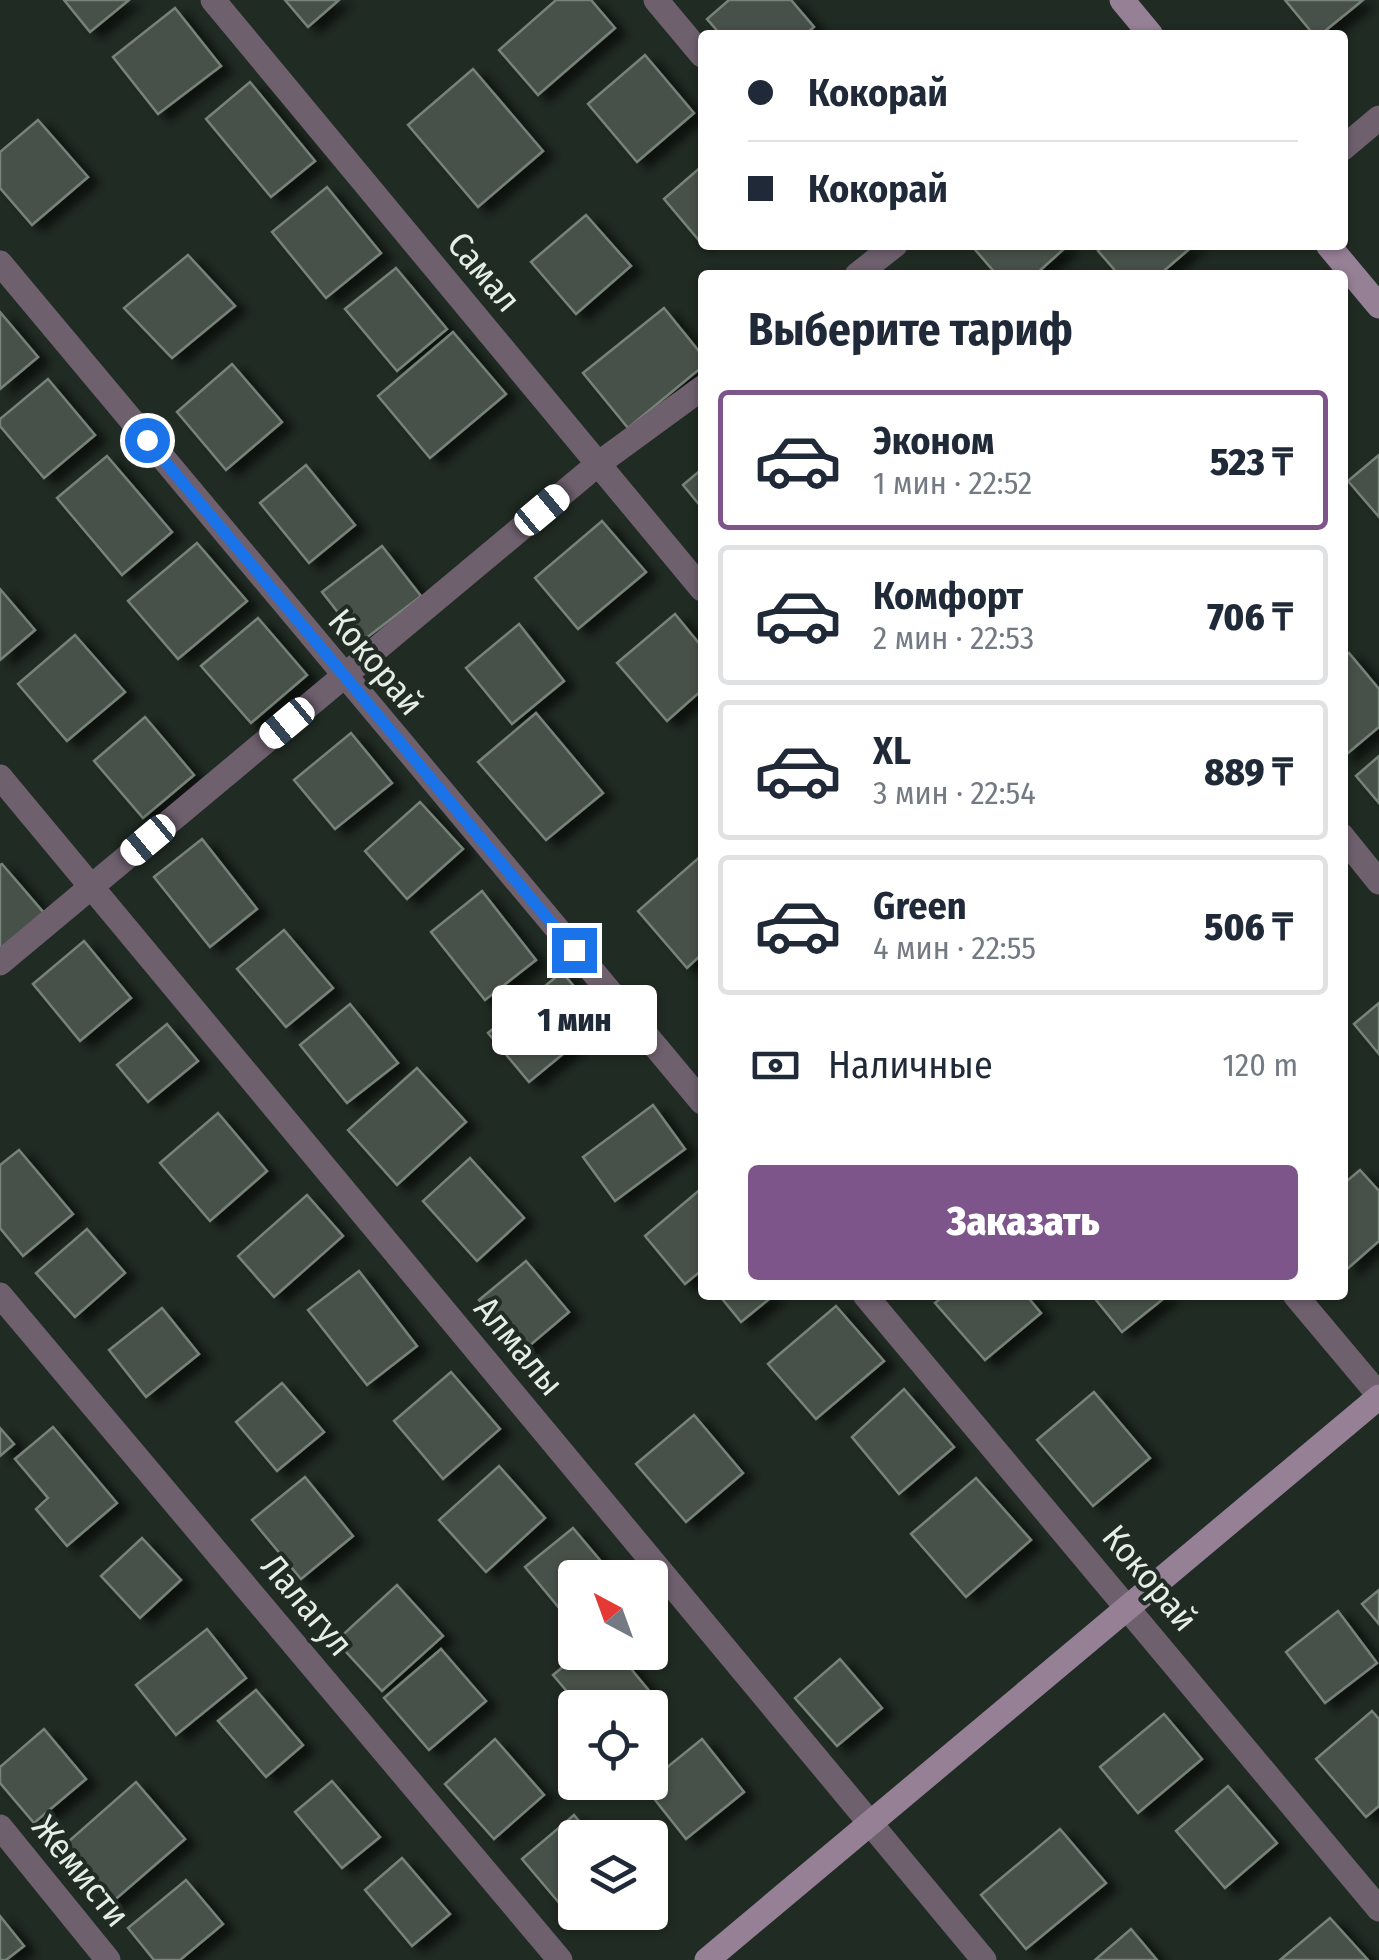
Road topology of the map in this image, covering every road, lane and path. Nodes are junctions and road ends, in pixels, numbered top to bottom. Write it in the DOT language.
graph roads {
  1 [pos="213,0"];
  2 [pos="656,0"];
  3 [pos="1122,0"];
  4 [pos="1144,30"];
  5 [pos="698,49"];
  6 [pos="1379,118"];
  7 [pos="1348,143"];
  8 [pos="1332,250"];
  9 [pos="0,263"];
  10 [pos="1379,306"];
  11 [pos="698,391"];
  12 [pos="598,464"];
  13 [pos="698,584"];
  14 [pos="343,676"];
  15 [pos="0,777"];
  16 [pos="1348,843"];
  17 [pos="1379,882"];
  18 [pos="92,887"];
  19 [pos="0,964"];
  20 [pos="698,1097"];
  21 [pos="0,1294"];
  22 [pos="870,1300"];
  23 [pos="1299,1300"];
  24 [pos="1379,1396"];
  25 [pos="1129,1606"];
  26 [pos="870,1823"];
  27 [pos="0,1827"];
  28 [pos="1379,1909"];
  29 [pos="108,1960"];
  30 [pos="560,1960"];
  31 [pos="707,1960"];
  32 [pos="984,1960"];
  1 -- 12 [label="street, Самал"];
  2 -- 5 [label="street"];
  3 -- 4 [label="street"];
  6 -- 7 [label="street"];
  8 -- 10 [label="street"];
  9 -- 14 [label="street, Кокорай"];
  11 -- 12 [label="street"];
  12 -- 13 [label="street, Самал"];
  12 -- 14 [label="street"];
  14 -- 18 [label="street"];
  14 -- 20 [label="street, Кокорай"];
  15 -- 18 [label="street, Алмалы"];
  16 -- 17 [label="street"];
  18 -- 19 [label="street"];
  18 -- 26 [label="street, Алмалы"];
  21 -- 30 [label="street, Лалагул"];
  22 -- 25 [label="street, Кокорай"];
  23 -- 24 [label="street"];
  24 -- 25 [label="street"];
  25 -- 26 [label="street"];
  25 -- 28 [label="street, Кокорай"];
  26 -- 31 [label="street"];
  26 -- 32 [label="street, Алмалы"];
  27 -- 29 [label="street, Жемисти"];
}
